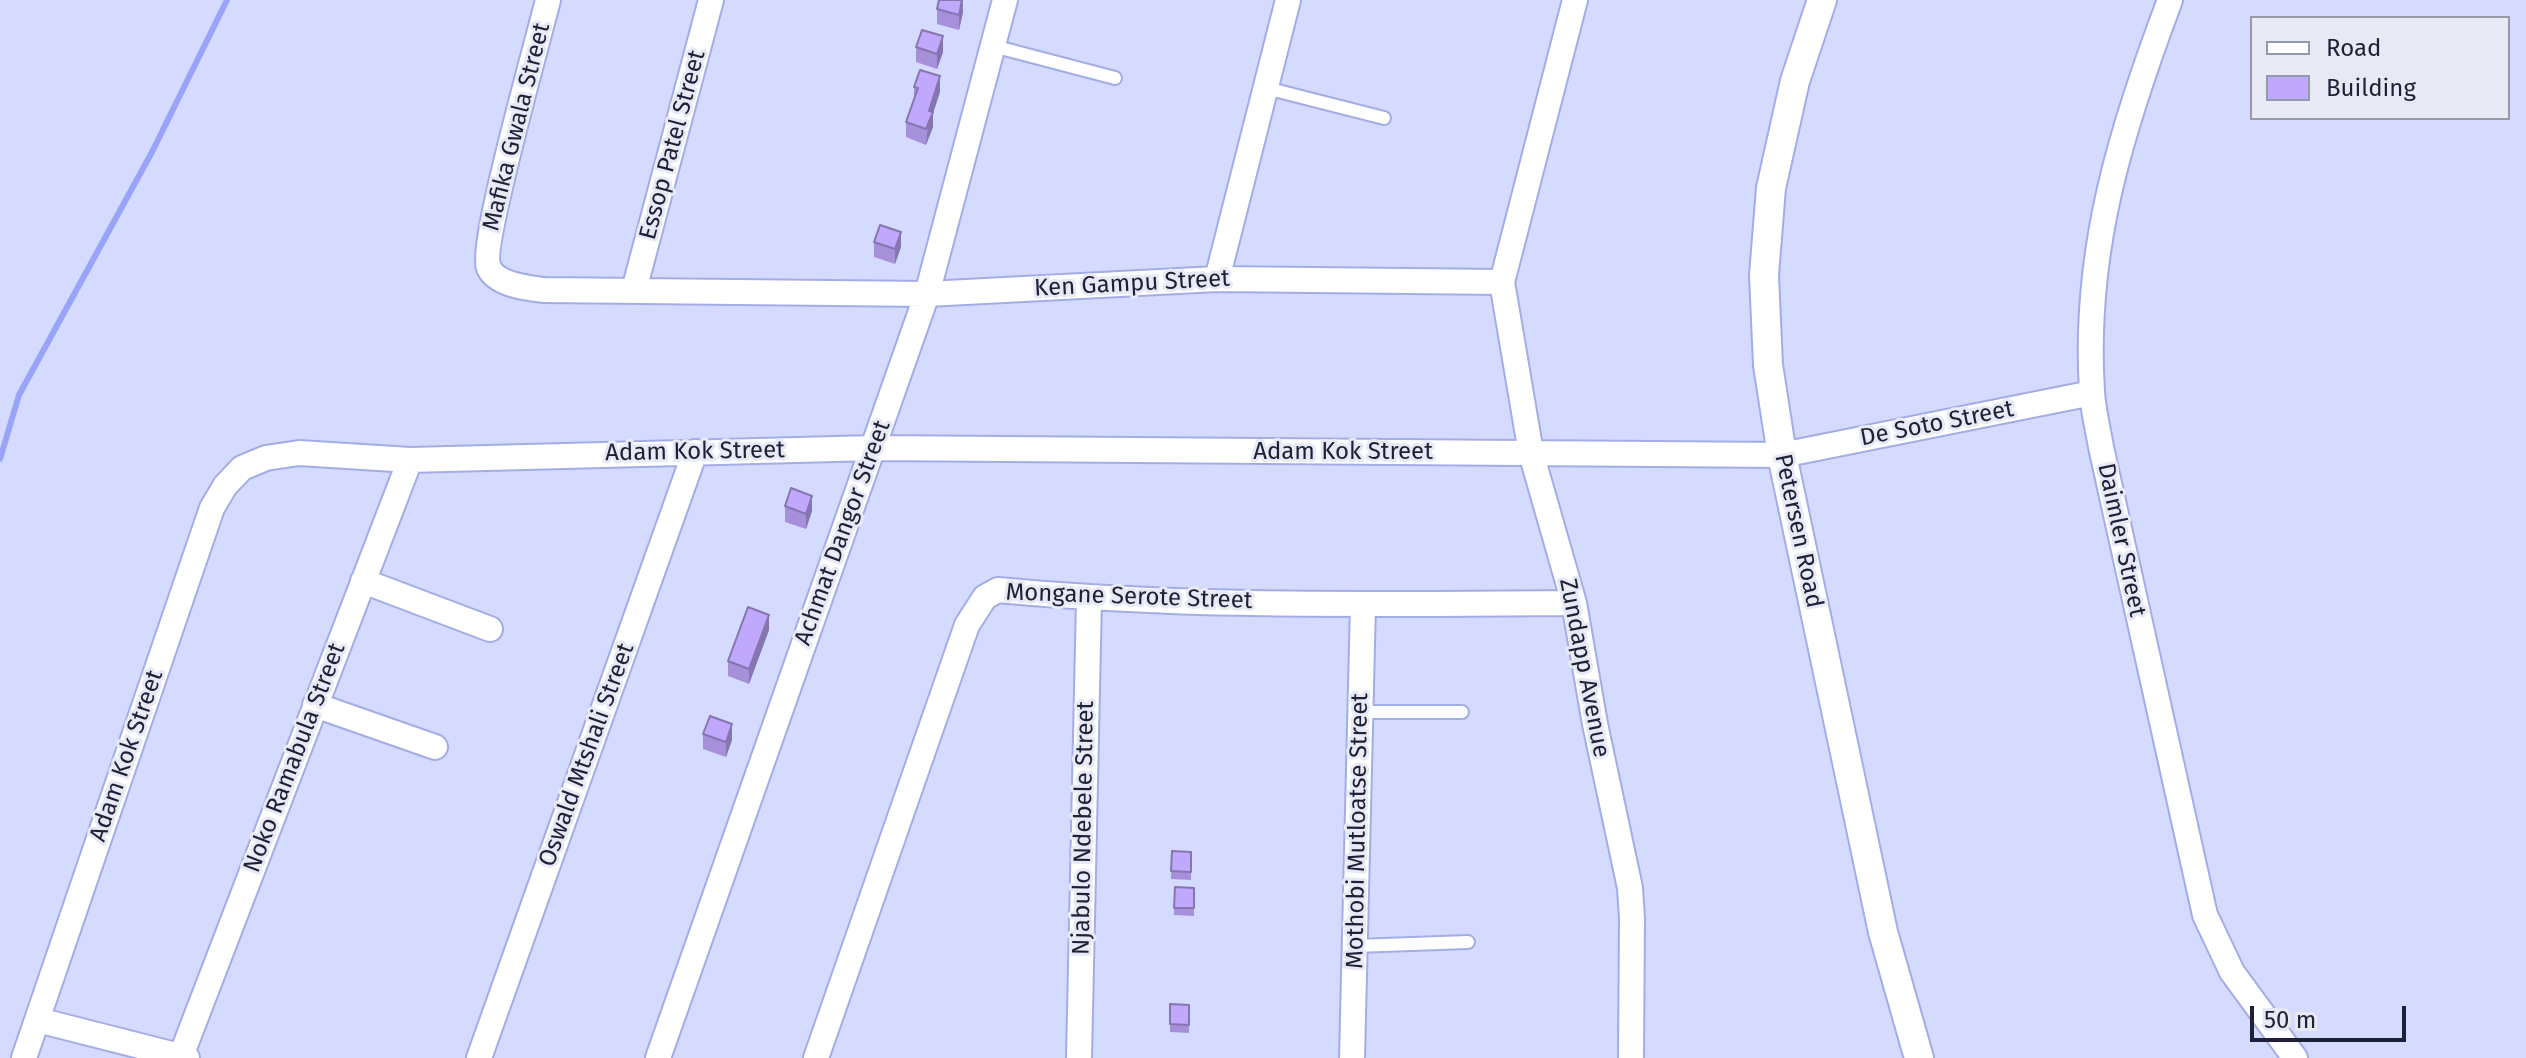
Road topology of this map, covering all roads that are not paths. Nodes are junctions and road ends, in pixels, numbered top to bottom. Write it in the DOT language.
graph roads {
  1 [pos="548,0"];
  2 [pos="711,0"];
  3 [pos="1005,0"];
  4 [pos="1288,0"];
  5 [pos="1575,0"];
  6 [pos="1822,0"];
  7 [pos="2170,0"];
  8 [pos="993,46"];
  9 [pos="1115,78"];
  10 [pos="1266,88"];
  11 [pos="1384,118"];
  12 [pos="486,255"];
  13 [pos="1217,279"];
  14 [pos="1502,282"];
  15 [pos="634,290"];
  16 [pos="927,294"];
  17 [pos="2092,393"];
  18 [pos="874,448"];
  19 [pos="695,452"];
  20 [pos="1531,453"];
  21 [pos="1782,455"];
  22 [pos="410,460"];
  23 [pos="363,581"];
  24 [pos="1089,599"];
  25 [pos="1574,603"];
  26 [pos="1363,604"];
  27 [pos="490,629"];
  28 [pos="315,705"];
  29 [pos="1361,712"];
  30 [pos="1462,712"];
  31 [pos="435,747"];
  32 [pos="1468,942"];
  33 [pos="1355,946"];
  34 [pos="38,1020"];
  35 [pos="184,1057"];
  36 [pos="24,1058"];
  37 [pos="479,1058"];
  38 [pos="658,1058"];
  39 [pos="816,1058"];
  40 [pos="1079,1058"];
  41 [pos="1352,1058"];
  42 [pos="1631,1058"];
  43 [pos="1919,1058"];
  44 [pos="2295,1058"];
  1 -- 12 [label="street, Mafika Gwala Street"];
  2 -- 15 [label="street, Essop Patel Street"];
  3 -- 8 [label="street, Achmat Dangor Street"];
  4 -- 10 [label="street"];
  5 -- 14 [label="street"];
  6 -- 21 [label="street, Petersen Road"];
  7 -- 17 [label="street, Daimler Street"];
  8 -- 9 [label="lane"];
  8 -- 16 [label="street, Achmat Dangor Street"];
  10 -- 11 [label="lane"];
  10 -- 13 [label="street"];
  12 -- 15 [label="street, Ken Gampu Street"];
  13 -- 14 [label="street, Ken Gampu Street"];
  13 -- 16 [label="street, Ken Gampu Street"];
  14 -- 20 [label="street, Zundapp Avenue"];
  15 -- 16 [label="street, Ken Gampu Street"];
  16 -- 18 [label="street, Achmat Dangor Street"];
  17 -- 21 [label="street, De Soto Street"];
  17 -- 44 [label="street, Daimler Street"];
  18 -- 19 [label="street, Adam Kok Street"];
  18 -- 20 [label="street, Adam Kok Street"];
  18 -- 38 [label="street, Achmat Dangor Street"];
  19 -- 22 [label="street, Adam Kok Street"];
  19 -- 37 [label="street, Oswald Mtshali Street"];
  20 -- 21 [label="street, Adam Kok Street"];
  20 -- 25 [label="street, Zundapp Avenue"];
  21 -- 43 [label="street, Petersen Road"];
  22 -- 23 [label="street, Noko Ramabula Street"];
  22 -- 34 [label="street, Adam Kok Street"];
  23 -- 27 [label="street"];
  23 -- 28 [label="street, Noko Ramabula Street"];
  24 -- 26 [label="street, Mongane Serote Street"];
  24 -- 39 [label="street, Mongane Serote Street"];
  24 -- 40 [label="street, Njabulo Ndebele Street"];
  25 -- 26 [label="street, Mongane Serote Street"];
  25 -- 42 [label="street, Zundapp Avenue"];
  26 -- 29 [label="street, Mothobi Mutloatse Street"];
  28 -- 31 [label="street"];
  28 -- 35 [label="street, Noko Ramabula Street"];
  29 -- 30 [label="lane"];
  29 -- 33 [label="street, Mothobi Mutloatse Street"];
  32 -- 33 [label="lane"];
  33 -- 41 [label="street, Mothobi Mutloatse Street"];
  34 -- 35 [label="street"];
  34 -- 36 [label="street, Adam Kok Street"];
}
